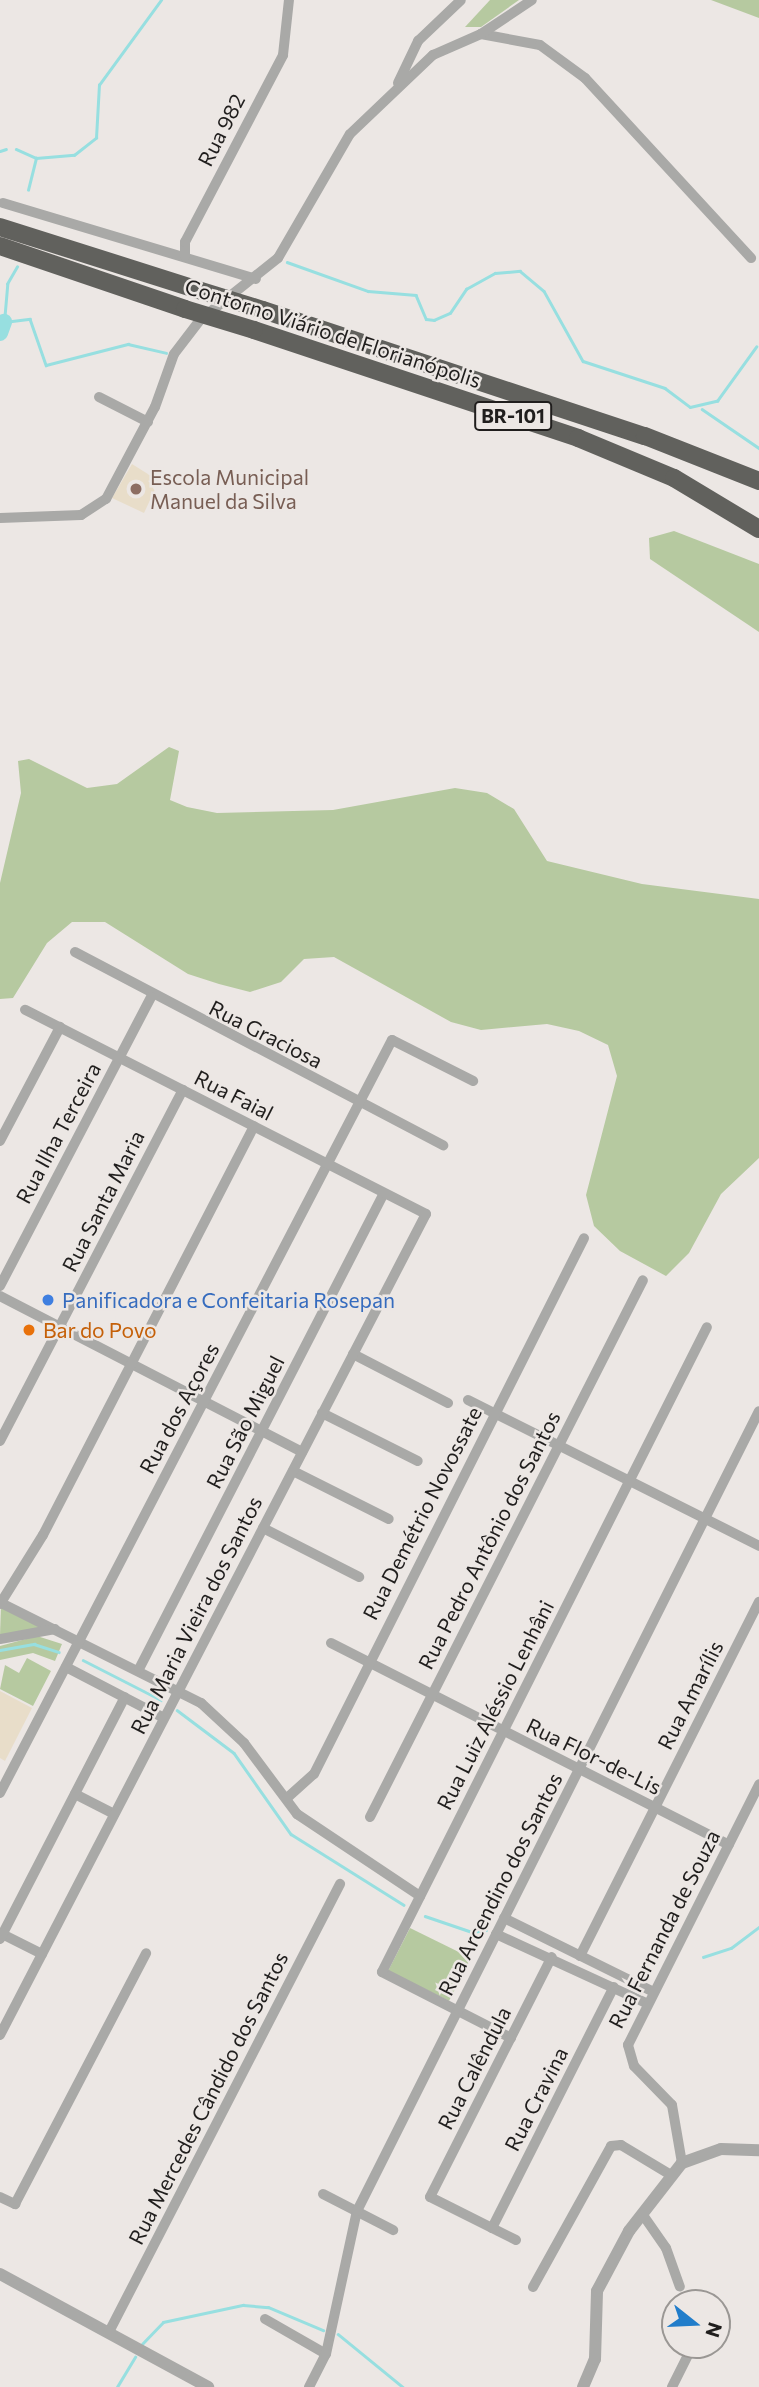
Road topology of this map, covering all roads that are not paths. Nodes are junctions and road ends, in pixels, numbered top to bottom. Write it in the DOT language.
graph roads {
  1 [pos="289,0"];
  2 [pos="461,0"];
  3 [pos="532,0"];
  4 [pos="481,34"];
  5 [pos="398,84"];
  6 [pos="3,203"];
  7 [pos="0,227"];
  8 [pos="0,246"];
  9 [pos="759,247"];
  10 [pos="185,257"];
  11 [pos="755,257"];
  12 [pos="256,279"];
  13 [pos="99,397"];
  14 [pos="148,422"];
  15 [pos="759,481"];
  16 [pos="0,518"];
  17 [pos="759,529"];
  18 [pos="75,952"];
  19 [pos="151,997"];
  20 [pos="25,1010"];
  21 [pos="60,1027"];
  22 [pos="119,1058"];
  23 [pos="473,1081"];
  24 [pos="183,1090"];
  25 [pos="360,1102"];
  26 [pos="254,1126"];
  27 [pos="0,1141"];
  28 [pos="443,1145"];
  29 [pos="328,1164"];
  30 [pos="384,1193"];
  31 [pos="426,1214"];
  32 [pos="584,1238"];
  33 [pos="643,1280"];
  34 [pos="0,1286"];
  35 [pos="0,1296"];
  36 [pos="60,1327"];
  37 [pos="708,1327"];
  38 [pos="353,1354"];
  39 [pos="131,1364"];
  40 [pos="468,1399"];
  41 [pos="204,1401"];
  42 [pos="448,1403"];
  43 [pos="759,1410"];
  44 [pos="322,1413"];
  45 [pos="495,1413"];
  46 [pos="262,1431"];
  47 [pos="0,1441"];
  48 [pos="559,1445"];
  49 [pos="302,1452"];
  50 [pos="418,1461"];
  51 [pos="293,1471"];
  52 [pos="630,1481"];
  53 [pos="705,1518"];
  54 [pos="389,1519"];
  55 [pos="263,1528"];
  56 [pos="759,1545"];
  57 [pos="359,1577"];
  58 [pos="759,1602"];
  59 [pos="0,1604"];
  60 [pos="55,1629"];
  61 [pos="0,1639"];
  62 [pos="80,1640"];
  63 [pos="331,1643"];
  64 [pos="367,1665"];
  65 [pos="66,1667"];
  66 [pos="139,1669"];
  67 [pos="179,1689"];
  68 [pos="125,1697"];
  69 [pos="431,1697"];
  70 [pos="164,1718"];
  71 [pos="502,1732"];
  72 [pos="578,1770"];
  73 [pos="759,1784"];
  74 [pos="0,1793"];
  75 [pos="75,1794"];
  76 [pos="287,1798"];
  77 [pos="655,1808"];
  78 [pos="114,1814"];
  79 [pos="370,1818"];
  80 [pos="729,1845"];
  81 [pos="340,1884"];
  82 [pos="420,1896"];
  83 [pos="504,1918"];
  84 [pos="496,1934"];
  85 [pos="1,1935"];
  86 [pos="146,1953"];
  87 [pos="42,1954"];
  88 [pos="580,1956"];
  89 [pos="552,1957"];
  90 [pos="614,1987"];
  91 [pos="654,1992"];
  92 [pos="648,2004"];
  93 [pos="457,2011"];
  94 [pos="0,2035"];
  95 [pos="511,2038"];
  96 [pos="759,2150"];
  97 [pos="682,2163"];
  98 [pos="671,2175"];
  99 [pos="323,2193"];
  100 [pos="0,2197"];
  101 [pos="357,2211"];
  102 [pos="643,2215"];
  103 [pos="492,2228"];
  104 [pos="393,2230"];
  105 [pos="516,2240"];
  106 [pos="2,2278"];
  107 [pos="533,2287"];
  108 [pos="680,2287"];
  109 [pos="265,2319"];
  110 [pos="110,2330"];
  111 [pos="326,2354"];
  112 [pos="686,2359"];
  113 [pos="208,2387"];
  114 [pos="309,2387"];
  115 [pos="583,2387"];
  116 [pos="672,2387"];
  1 -- 10 [label="street, Rua 982"];
  2 -- 5 [label="street"];
  3 -- 4 [label="street"];
  4 -- 5 [label="street"];
  4 -- 11 [label="street"];
  5 -- 12 [label="street"];
  6 -- 10 [label="street"];
  7 -- 15 [label="highway, Contorno Viário de Florianópolis / BR-101, bridge"];
  8 -- 17 [label="highway, Contorno Viário de Florianópolis / BR-101, bridge"];
  9 -- 11 [label="street"];
  10 -- 12 [label="street"];
  12 -- 14 [label="street"];
  13 -- 14 [label="street"];
  14 -- 16 [label="street"];
  18 -- 19 [label="street, Rua Graciosa"];
  19 -- 22 [label="street, Rua Ilha Terceira"];
  19 -- 25 [label="street, Rua Graciosa"];
  20 -- 21 [label="street, Rua Faial"];
  21 -- 22 [label="street, Rua Faial"];
  21 -- 27 [label="street"];
  22 -- 24 [label="street, Rua Faial"];
  22 -- 34 [label="street, Rua Ilha Terceira"];
  23 -- 25 [label="street, Rua dos Açores"];
  24 -- 26 [label="street, Rua Faial"];
  24 -- 36 [label="street, Rua Santa Maria"];
  25 -- 28 [label="street, Rua Graciosa"];
  25 -- 29 [label="street, Rua dos Açores"];
  26 -- 29 [label="street, Rua Faial"];
  26 -- 39 [label="street"];
  29 -- 30 [label="street, Rua Faial"];
  29 -- 41 [label="street, Rua dos Açores"];
  30 -- 31 [label="street, Rua Faial"];
  30 -- 46 [label="street, Rua São Miguel"];
  31 -- 38 [label="street, Rua Maria Vieira dos Santos"];
  32 -- 45 [label="street, Rua Demétrio Novossate"];
  33 -- 48 [label="street, Rua Pedro Antônio dos Santos"];
  35 -- 36 [label="street"];
  36 -- 39 [label="street"];
  36 -- 47 [label="street, Rua Santa Maria"];
  37 -- 52 [label="street, Rua Luiz Aléssio Lenhâni"];
  38 -- 42 [label="street"];
  38 -- 44 [label="street, Rua Maria Vieira dos Santos"];
  39 -- 41 [label="street"];
  39 -- 59 [label="street"];
  40 -- 45 [label="street"];
  41 -- 46 [label="street"];
  41 -- 62 [label="street, Rua dos Açores"];
  43 -- 53 [label="street, Rua Arcendino dos Santos"];
  44 -- 49 [label="street, Rua Maria Vieira dos Santos"];
  44 -- 50 [label="street"];
  45 -- 48 [label="street"];
  45 -- 64 [label="street, Rua Demétrio Novossate"];
  46 -- 49 [label="street"];
  46 -- 66 [label="street, Rua São Miguel"];
  48 -- 52 [label="street"];
  48 -- 69 [label="street, Rua Pedro Antônio dos Santos"];
  49 -- 51 [label="street, Rua Maria Vieira dos Santos"];
  51 -- 54 [label="street"];
  51 -- 55 [label="street, Rua Maria Vieira dos Santos"];
  52 -- 53 [label="street"];
  52 -- 71 [label="street, Rua Luiz Aléssio Lenhâni"];
  53 -- 56 [label="street"];
  53 -- 72 [label="street, Rua Arcendino dos Santos"];
  55 -- 57 [label="street"];
  55 -- 67 [label="street, Rua Maria Vieira dos Santos"];
  58 -- 77 [label="street, Rua Amarílis"];
  59 -- 60 [label="street"];
  60 -- 61 [label="street"];
  60 -- 62 [label="street"];
  62 -- 65 [label="street, Rua dos Açores"];
  62 -- 66 [label="street"];
  63 -- 64 [label="street, Rua Flor-de-Lis"];
  64 -- 69 [label="street, Rua Flor-de-Lis"];
  64 -- 76 [label="street, Rua Demétrio Novossate"];
  65 -- 68 [label="street"];
  65 -- 74 [label="street, Rua dos Açores"];
  66 -- 67 [label="street"];
  67 -- 70 [label="street, Rua Maria Vieira dos Santos"];
  67 -- 76 [label="street"];
  68 -- 70 [label="street"];
  68 -- 75 [label="street"];
  69 -- 71 [label="street, Rua Flor-de-Lis"];
  69 -- 79 [label="street, Rua Pedro Antônio dos Santos"];
  70 -- 78 [label="street, Rua Maria Vieira dos Santos"];
  71 -- 72 [label="street, Rua Flor-de-Lis"];
  71 -- 82 [label="street, Rua Luiz Aléssio Lenhâni"];
  72 -- 77 [label="street, Rua Flor-de-Lis"];
  72 -- 83 [label="street, Rua Arcendino dos Santos"];
  73 -- 80 [label="street, Rua Fernanda de Souza"];
  75 -- 78 [label="street"];
  75 -- 85 [label="street"];
  76 -- 82 [label="street"];
  77 -- 80 [label="street, Rua Flor-de-Lis"];
  77 -- 88 [label="street, Rua Amarílis"];
  78 -- 87 [label="street, Rua Maria Vieira dos Santos"];
  80 -- 91 [label="street, Rua Fernanda de Souza"];
  81 -- 110 [label="street, Rua Mercedes Cândido dos Santos"];
  82 -- 93 [label="street, Rua Luiz Aléssio Lenhâni"];
  83 -- 84 [label="street, Rua Arcendino dos Santos"];
  83 -- 88 [label="street"];
  84 -- 89 [label="street"];
  84 -- 93 [label="street, Rua Arcendino dos Santos"];
  85 -- 87 [label="street"];
  86 -- 100 [label="street"];
  87 -- 94 [label="street, Rua Maria Vieira dos Santos"];
  88 -- 91 [label="street"];
  89 -- 90 [label="street"];
  89 -- 95 [label="street, Rua Calêndula"];
  90 -- 92 [label="street"];
  90 -- 103 [label="street, Rua Cravina"];
  91 -- 92 [label="street, Rua Fernanda de Souza"];
  92 -- 97 [label="street, Rua Fernanda de Souza"];
  93 -- 95 [label="street, Rua Luiz Aléssio Lenhâni"];
  93 -- 101 [label="street, Rua Arcendino dos Santos"];
  95 -- 103 [label="street, Rua Calêndula"];
  96 -- 97 [label="street"];
  97 -- 98 [label="street"];
  98 -- 102 [label="street"];
  98 -- 107 [label="street"];
  99 -- 101 [label="street"];
  101 -- 104 [label="street"];
  101 -- 111 [label="street, Rua Arcendino dos Santos"];
  102 -- 108 [label="street"];
  102 -- 115 [label="street"];
  103 -- 105 [label="street"];
  106 -- 110 [label="street"];
  109 -- 111 [label="street"];
  110 -- 113 [label="street"];
  111 -- 114 [label="street, Rua Arcendino dos Santos"];
  112 -- 116 [label="street"];
}
